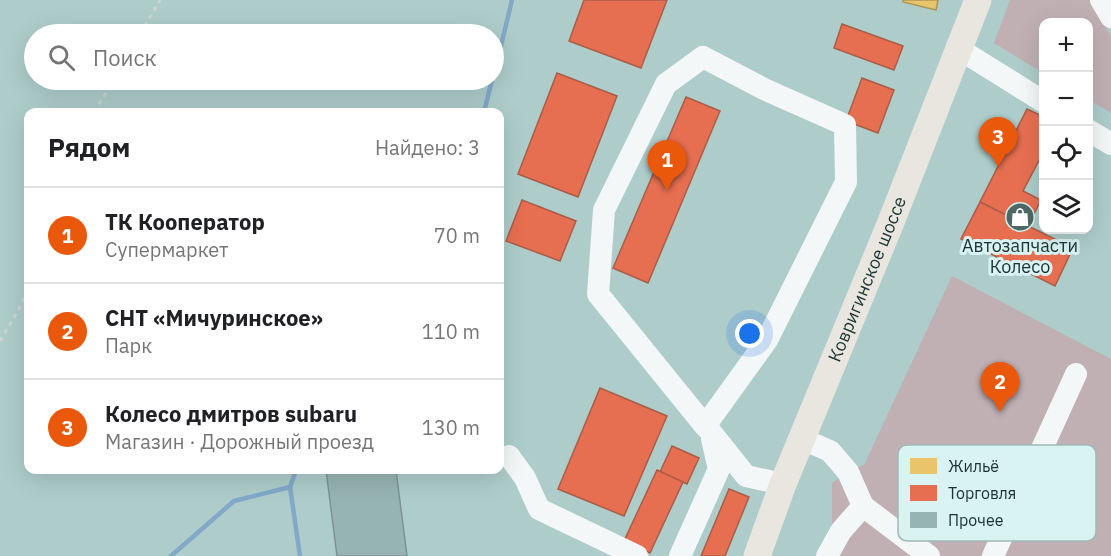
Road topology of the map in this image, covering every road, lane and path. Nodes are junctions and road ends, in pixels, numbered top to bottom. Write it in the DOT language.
graph roads {
  1 [pos="160,0"];
  2 [pos="978,0"];
  3 [pos="146,24"];
  4 [pos="959,49"];
  5 [pos="108,90"];
  6 [pos="1039,99"];
  7 [pos="96,108"];
  8 [pos="1093,133"];
  9 [pos="1111,144"];
  10 [pos="24,297"];
  11 [pos="0,341"];
  12 [pos="1076,374"];
  13 [pos="708,429"];
  14 [pos="802,439"];
  15 [pos="1044,445"];
  16 [pos="509,456"];
  17 [pos="783,484"];
  18 [pos="863,506"];
  19 [pos="898,533"];
  20 [pos="909,541"];
  21 [pos="1000,541"];
  22 [pos="637,556"];
  23 [pos="680,556"];
  24 [pos="757,556"];
  25 [pos="827,556"];
  26 [pos="929,556"];
  27 [pos="993,556"];
  1 -- 3 [label="path"];
  2 -- 4 [label="main road, Ковригинское шоссе"];
  4 -- 6 [label="street"];
  4 -- 14 [label="main road, Ковригинское шоссе"];
  5 -- 7 [label="path"];
  8 -- 9 [label="street"];
  10 -- 11 [label="path"];
  12 -- 15 [label="street"];
  13 -- 13 [label="street"];
  13 -- 17 [label="street"];
  13 -- 23 [label="street"];
  14 -- 17 [label="main road, Ковригинское шоссе"];
  14 -- 18 [label="street"];
  16 -- 22 [label="street"];
  17 -- 24 [label="main road, Ковригинское шоссе"];
  18 -- 19 [label="street"];
  18 -- 25 [label="street"];
  20 -- 26 [label="street"];
  21 -- 27 [label="street"];
}
